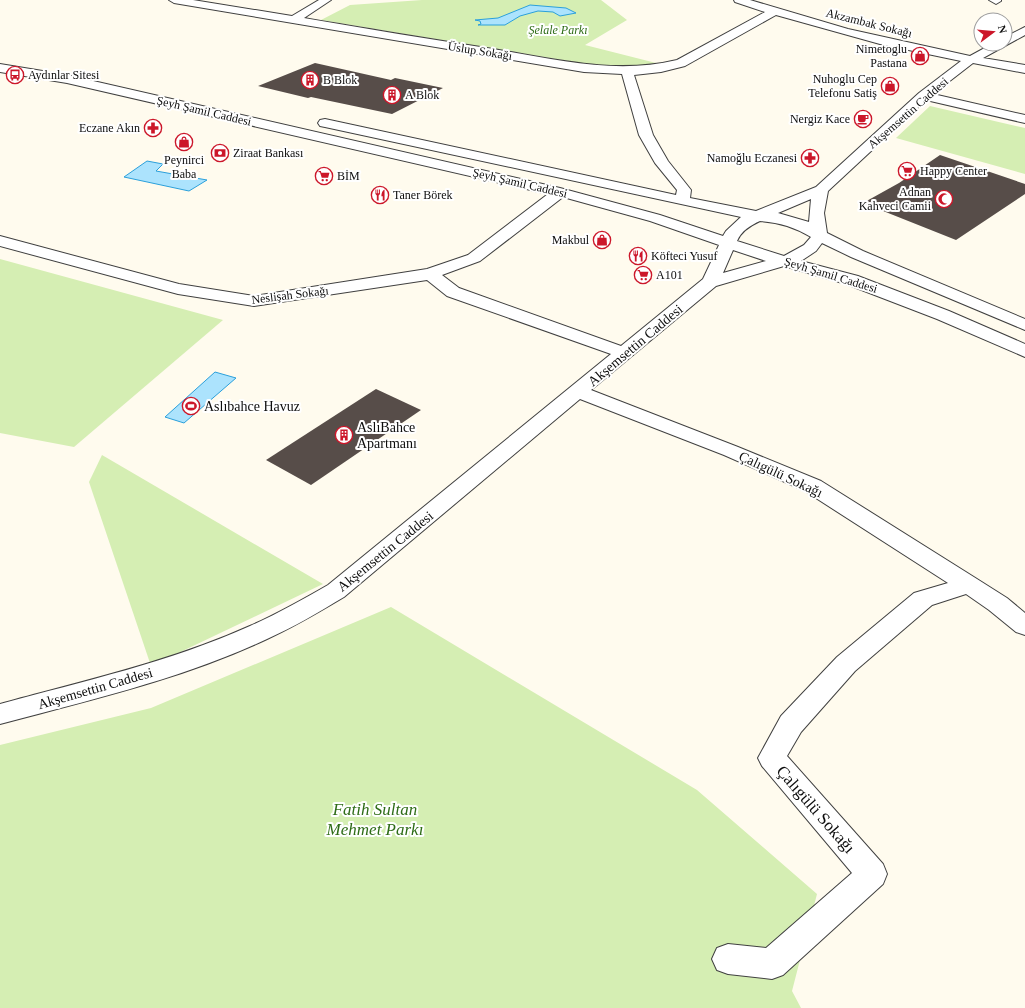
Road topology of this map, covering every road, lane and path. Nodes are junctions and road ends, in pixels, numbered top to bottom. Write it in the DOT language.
graph roads {
  1 [pos="174,0"];
  2 [pos="326,0"];
  3 [pos="739,0"];
  4 [pos="776,0"];
  5 [pos="756,6"];
  6 [pos="774,12"];
  7 [pos="293,20"];
  8 [pos="1025,30"];
  9 [pos="1013,37"];
  10 [pos="986,52"];
  11 [pos="970,60"];
  12 [pos="62,65"];
  13 [pos="0,68"];
  14 [pos="1025,69"];
  15 [pos="626,70"];
  16 [pos="97,72"];
  17 [pos="923,96"];
  18 [pos="1025,119"];
  19 [pos="310,120"];
  20 [pos="821,190"];
  21 [pos="560,192"];
  22 [pos="682,201"];
  23 [pos="757,216"];
  24 [pos="820,236"];
  25 [pos="0,240"];
  26 [pos="729,242"];
  27 [pos="785,260"];
  28 [pos="430,274"];
  29 [pos="710,282"];
  30 [pos="1025,325"];
  31 [pos="1025,351"];
  32 [pos="624,353"];
  33 [pos="579,392"];
  34 [pos="969,585"];
  35 [pos="1025,626"];
  36 [pos="0,714"];
  37 [pos="728,959"];
  1 -- 7 [label="street, Üslup Sokağı"];
  2 -- 7 [label="street"];
  3 -- 5 [label="street, Akzambak Sokağı"];
  4 -- 5 [label="street"];
  5 -- 6 [label="street, Akzambak Sokağı"];
  6 -- 11 [label="street, Akzambak Sokağı"];
  6 -- 15 [label="street, Üslup Sokağı"];
  7 -- 15 [label="street, Üslup Sokağı"];
  8 -- 9 [label="street"];
  10 -- 11 [label="street, Akşemsettin Caddesi"];
  11 -- 14 [label="street, Akzambak Sokağı"];
  11 -- 17 [label="street, Akşemsettin Caddesi"];
  12 -- 16 [label="street"];
  13 -- 21 [label="street, Şeyh Şamil Caddesi"];
  15 -- 22 [label="street"];
  17 -- 18 [label="street"];
  17 -- 20 [label="street, Akşemsettin Caddesi"];
  19 -- 22 [label="street, Şeyh Şamil Caddesi"];
  20 -- 23 [label="street, Akşemsettin Caddesi"];
  20 -- 24 [label="street"];
  21 -- 26 [label="street, Şeyh Şamil Caddesi"];
  21 -- 28 [label="street, Neslişah Sokağı"];
  22 -- 23 [label="street, Şeyh Şamil Caddesi"];
  23 -- 24 [label="street, Şeyh Şamil Caddesi"];
  23 -- 26 [label="street, Akşemsettin Caddesi"];
  24 -- 27 [label="street, Akşemsettin Caddesi"];
  24 -- 30 [label="street, Şeyh Şamil Caddesi"];
  25 -- 28 [label="street, Neslişah Sokağı"];
  26 -- 27 [label="street, Şeyh Şamil Caddesi"];
  26 -- 29 [label="street, Akşemsettin Caddesi"];
  27 -- 29 [label="street, Akşemsettin Caddesi"];
  27 -- 31 [label="street, Şeyh Şamil Caddesi"];
  28 -- 32 [label="street"];
  29 -- 32 [label="street, Akşemsettin Caddesi"];
  32 -- 33 [label="street, Akşemsettin Caddesi"];
  33 -- 34 [label="street, Çalıgülü Sokağı"];
  33 -- 36 [label="street, Akşemsettin Caddesi"];
  34 -- 35 [label="street, Çalıgülü Sokağı"];
  34 -- 37 [label="street, Çalıgülü Sokağı"];
}
